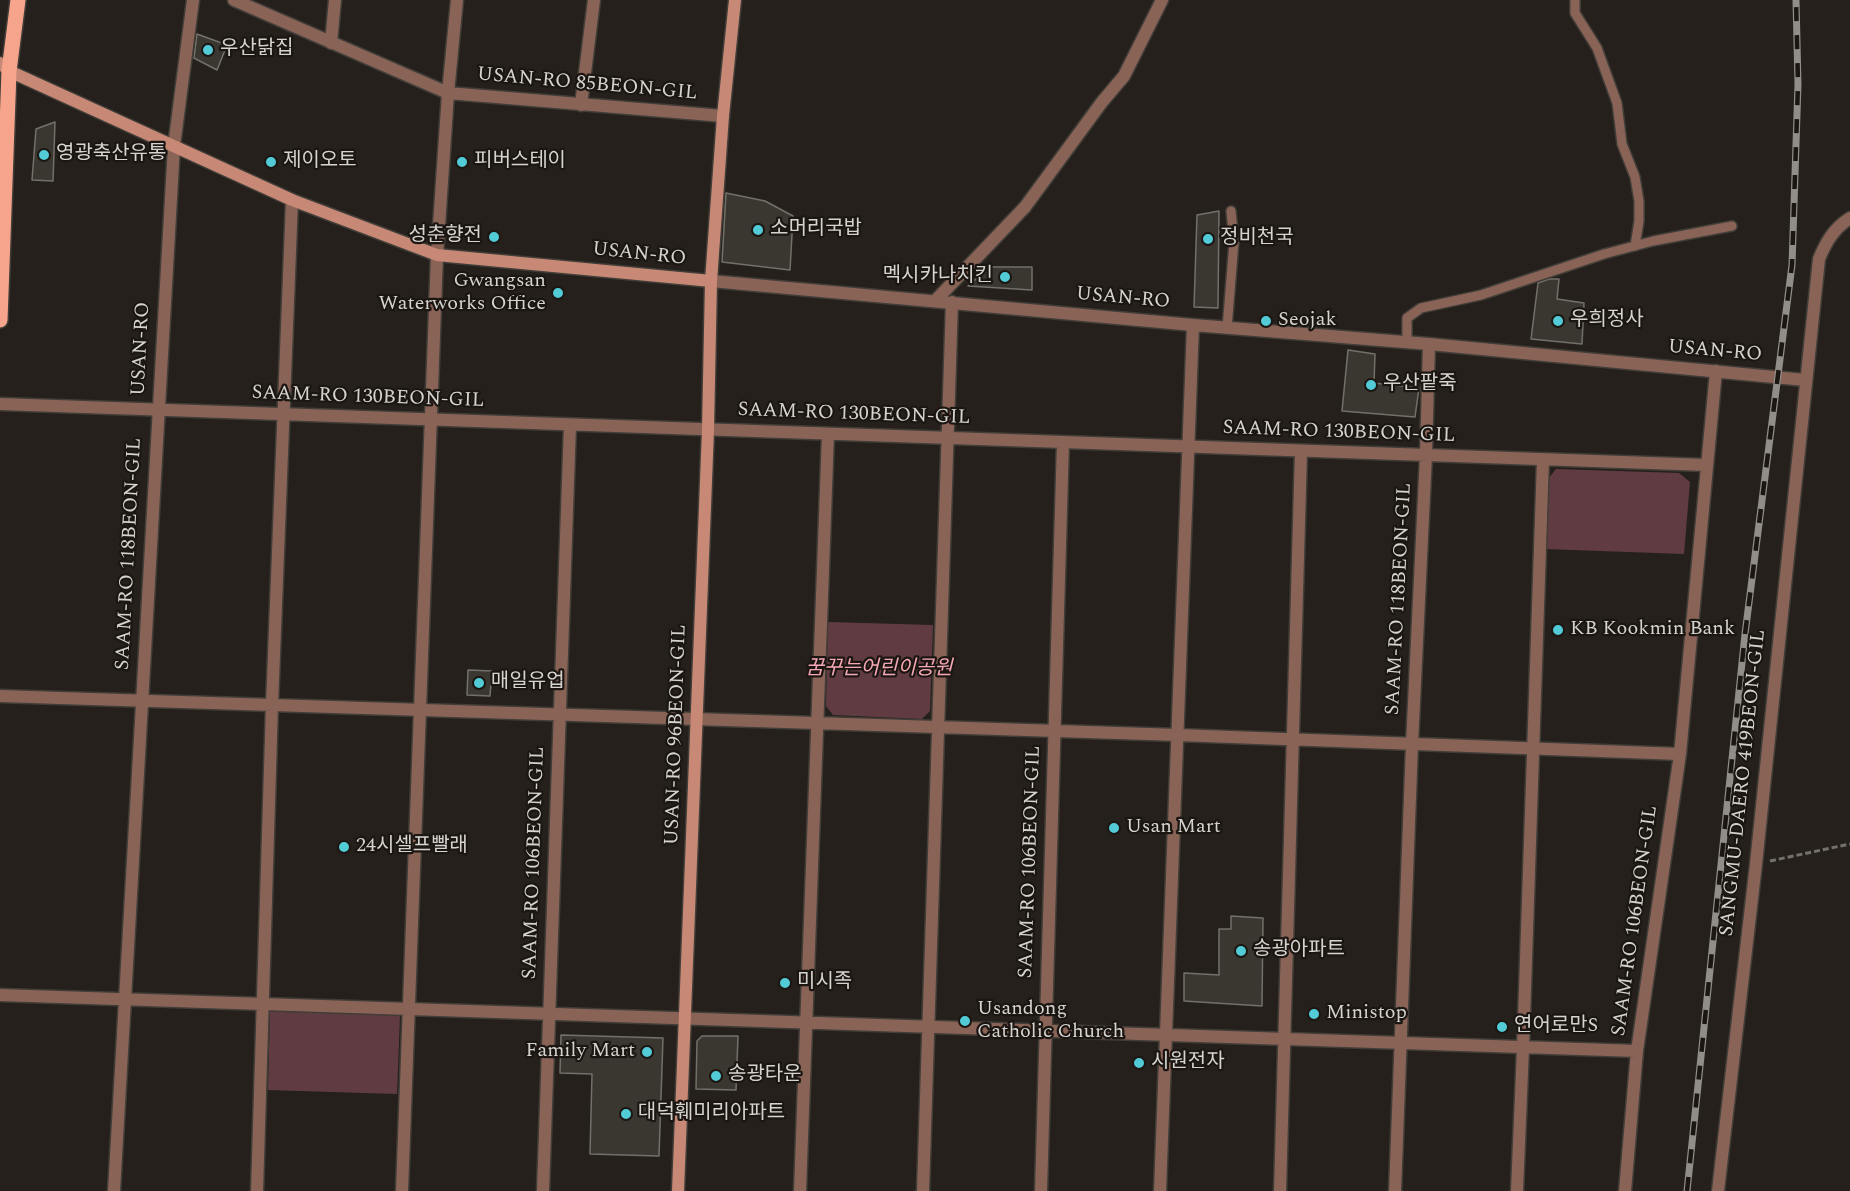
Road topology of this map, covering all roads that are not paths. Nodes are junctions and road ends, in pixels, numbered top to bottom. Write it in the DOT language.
graph roads {
  1 [pos="18,0"];
  2 [pos="193,0"];
  3 [pos="234,0"];
  4 [pos="335,0"];
  5 [pos="457,0"];
  6 [pos="594,0"];
  7 [pos="735,0"];
  8 [pos="1162,0"];
  9 [pos="1575,0"];
  10 [pos="330,43"];
  11 [pos="4,67"];
  12 [pos="448,93"];
  13 [pos="581,105"];
  14 [pos="723,116"];
  15 [pos="174,146"];
  16 [pos="292,200"];
  17 [pos="1231,211"];
  18 [pos="1850,218"];
  19 [pos="1732,226"];
  20 [pos="1635,246"];
  21 [pos="437,255"];
  22 [pos="711,281"];
  23 [pos="935,301"];
  24 [pos="952,302"];
  25 [pos="0,320"];
  26 [pos="1193,326"];
  27 [pos="1227,328"];
  28 [pos="1407,342"];
  29 [pos="1428,344"];
  30 [pos="1716,371"];
  31 [pos="1805,380"];
  32 [pos="0,404"];
  33 [pos="158,410"];
  34 [pos="283,415"];
  35 [pos="431,420"];
  36 [pos="570,425"];
  37 [pos="708,430"];
  38 [pos="828,434"];
  39 [pos="947,438"];
  40 [pos="1063,442"];
  41 [pos="1189,447"];
  42 [pos="1301,451"];
  43 [pos="1426,455"];
  44 [pos="1543,459"];
  45 [pos="1706,465"];
  46 [pos="0,696"];
  47 [pos="142,701"];
  48 [pos="272,705"];
  49 [pos="420,710"];
  50 [pos="560,714"];
  51 [pos="697,719"];
  52 [pos="817,723"];
  53 [pos="938,727"];
  54 [pos="1055,731"];
  55 [pos="1178,735"];
  56 [pos="1292,739"];
  57 [pos="1412,744"];
  58 [pos="1533,748"];
  59 [pos="1680,754"];
  60 [pos="0,995"];
  61 [pos="125,999"];
  62 [pos="263,1004"];
  63 [pos="408,1009"];
  64 [pos="550,1014"];
  65 [pos="685,1019"];
  66 [pos="806,1023"];
  67 [pos="928,1027"];
  68 [pos="1046,1031"];
  69 [pos="1166,1035"];
  70 [pos="1283,1039"];
  71 [pos="1401,1044"];
  72 [pos="1523,1048"];
  73 [pos="1637,1051"];
  74 [pos="114,1191"];
  75 [pos="257,1191"];
  76 [pos="402,1191"];
  77 [pos="543,1191"];
  78 [pos="678,1191"];
  79 [pos="800,1191"];
  80 [pos="923,1191"];
  81 [pos="1041,1191"];
  82 [pos="1160,1191"];
  83 [pos="1280,1191"];
  84 [pos="1395,1191"];
  85 [pos="1517,1191"];
  86 [pos="1625,1191"];
  87 [pos="1718,1191"];
  1 -- 11 [label="main road"];
  2 -- 15 [label="street"];
  3 -- 10 [label="street"];
  4 -- 10 [label="street"];
  5 -- 12 [label="street, USAN-RO 85BEON-GIL"];
  6 -- 13 [label="street"];
  7 -- 14 [label="street, USAN-RO 96BEON-GIL"];
  8 -- 23 [label="street"];
  9 -- 20 [label="lane"];
  10 -- 12 [label="street"];
  11 -- 15 [label="street, USAN-RO"];
  11 -- 25 [label="main road"];
  12 -- 13 [label="street, USAN-RO 85BEON-GIL"];
  12 -- 21 [label="street, USAN-RO 85BEON-GIL"];
  13 -- 14 [label="street, USAN-RO 85BEON-GIL"];
  14 -- 22 [label="street, USAN-RO 96BEON-GIL"];
  15 -- 16 [label="street, USAN-RO"];
  15 -- 33 [label="street, USAN-RO"];
  16 -- 21 [label="street, USAN-RO"];
  16 -- 34 [label="street"];
  17 -- 27 [label="lane"];
  18 -- 31 [label="street, SANGMU-DAERO 419BEON-GIL"];
  19 -- 20 [label="lane"];
  20 -- 28 [label="lane"];
  21 -- 22 [label="street, USAN-RO"];
  21 -- 35 [label="street"];
  22 -- 23 [label="street, USAN-RO"];
  22 -- 37 [label="street, USAN-RO 96BEON-GIL"];
  23 -- 24 [label="street, USAN-RO"];
  24 -- 26 [label="street, USAN-RO"];
  24 -- 39 [label="street"];
  26 -- 27 [label="street, USAN-RO"];
  26 -- 41 [label="street"];
  27 -- 28 [label="street, USAN-RO"];
  28 -- 29 [label="street, USAN-RO"];
  29 -- 30 [label="street, USAN-RO"];
  29 -- 43 [label="street, SAAM-RO 118BEON-GIL"];
  30 -- 31 [label="street, USAN-RO"];
  30 -- 45 [label="street, SAAM-RO 106BEON-GIL"];
  31 -- 87 [label="street, SANGMU-DAERO 419BEON-GIL"];
  32 -- 33 [label="street, SAAM-RO 130BEON-GIL"];
  33 -- 34 [label="street, SAAM-RO 130BEON-GIL"];
  33 -- 47 [label="street, SAAM-RO 118BEON-GIL"];
  34 -- 35 [label="street, SAAM-RO 130BEON-GIL"];
  34 -- 48 [label="street"];
  35 -- 36 [label="street, SAAM-RO 130BEON-GIL"];
  35 -- 49 [label="street"];
  36 -- 37 [label="street, SAAM-RO 130BEON-GIL"];
  36 -- 50 [label="street"];
  37 -- 38 [label="street, SAAM-RO 130BEON-GIL"];
  37 -- 51 [label="street, USAN-RO 96BEON-GIL"];
  38 -- 39 [label="street, SAAM-RO 130BEON-GIL"];
  38 -- 52 [label="street"];
  39 -- 40 [label="street, SAAM-RO 130BEON-GIL"];
  39 -- 53 [label="street"];
  40 -- 41 [label="street, SAAM-RO 130BEON-GIL"];
  40 -- 54 [label="street"];
  41 -- 42 [label="street, SAAM-RO 130BEON-GIL"];
  41 -- 55 [label="street"];
  42 -- 43 [label="street, SAAM-RO 130BEON-GIL"];
  42 -- 56 [label="street"];
  43 -- 44 [label="street, SAAM-RO 130BEON-GIL"];
  43 -- 57 [label="street, SAAM-RO 118BEON-GIL"];
  44 -- 45 [label="street, SAAM-RO 130BEON-GIL"];
  44 -- 58 [label="street"];
  45 -- 59 [label="street, SAAM-RO 106BEON-GIL"];
  46 -- 47 [label="street, SAAM-RO 118BEON-GIL"];
  47 -- 48 [label="street, SAAM-RO 118BEON-GIL"];
  47 -- 61 [label="street"];
  48 -- 49 [label="street, SAAM-RO 118BEON-GIL"];
  48 -- 62 [label="street"];
  49 -- 50 [label="street, SAAM-RO 118BEON-GIL"];
  49 -- 63 [label="street"];
  50 -- 51 [label="street, SAAM-RO 118BEON-GIL"];
  50 -- 64 [label="street, SAAM-RO 106BEON-GIL"];
  51 -- 52 [label="street, SAAM-RO 118BEON-GIL"];
  51 -- 65 [label="street, USAN-RO 96BEON-GIL"];
  52 -- 53 [label="street, SAAM-RO 118BEON-GIL"];
  52 -- 66 [label="street"];
  53 -- 54 [label="street, SAAM-RO 118BEON-GIL"];
  53 -- 67 [label="street"];
  54 -- 55 [label="street, SAAM-RO 118BEON-GIL"];
  54 -- 68 [label="street, SAAM-RO 106BEON-GIL"];
  55 -- 56 [label="street, SAAM-RO 118BEON-GIL"];
  55 -- 69 [label="street"];
  56 -- 57 [label="street, SAAM-RO 118BEON-GIL"];
  56 -- 70 [label="street"];
  57 -- 58 [label="street, SAAM-RO 118BEON-GIL"];
  57 -- 71 [label="street"];
  58 -- 59 [label="street, SAAM-RO 118BEON-GIL"];
  58 -- 72 [label="street"];
  59 -- 73 [label="street, SAAM-RO 106BEON-GIL"];
  60 -- 61 [label="street, SAAM-RO 106BEON-GIL"];
  61 -- 62 [label="street, SAAM-RO 106BEON-GIL"];
  61 -- 74 [label="street"];
  62 -- 63 [label="street, SAAM-RO 106BEON-GIL"];
  62 -- 75 [label="street"];
  63 -- 64 [label="street, SAAM-RO 106BEON-GIL"];
  63 -- 76 [label="street"];
  64 -- 65 [label="street, SAAM-RO 106BEON-GIL"];
  64 -- 77 [label="street"];
  65 -- 66 [label="street, SAAM-RO 106BEON-GIL"];
  65 -- 78 [label="street, USAN-RO 96BEON-GIL"];
  66 -- 67 [label="street, SAAM-RO 106BEON-GIL"];
  66 -- 79 [label="street"];
  67 -- 68 [label="street, SAAM-RO 106BEON-GIL"];
  67 -- 80 [label="street"];
  68 -- 69 [label="street, SAAM-RO 106BEON-GIL"];
  68 -- 81 [label="street"];
  69 -- 70 [label="street, SAAM-RO 106BEON-GIL"];
  69 -- 82 [label="street"];
  70 -- 71 [label="street, SAAM-RO 106BEON-GIL"];
  70 -- 83 [label="street"];
  71 -- 72 [label="street, SAAM-RO 106BEON-GIL"];
  71 -- 84 [label="street"];
  72 -- 73 [label="street, SAAM-RO 106BEON-GIL"];
  72 -- 85 [label="street"];
  73 -- 86 [label="street"];
}
